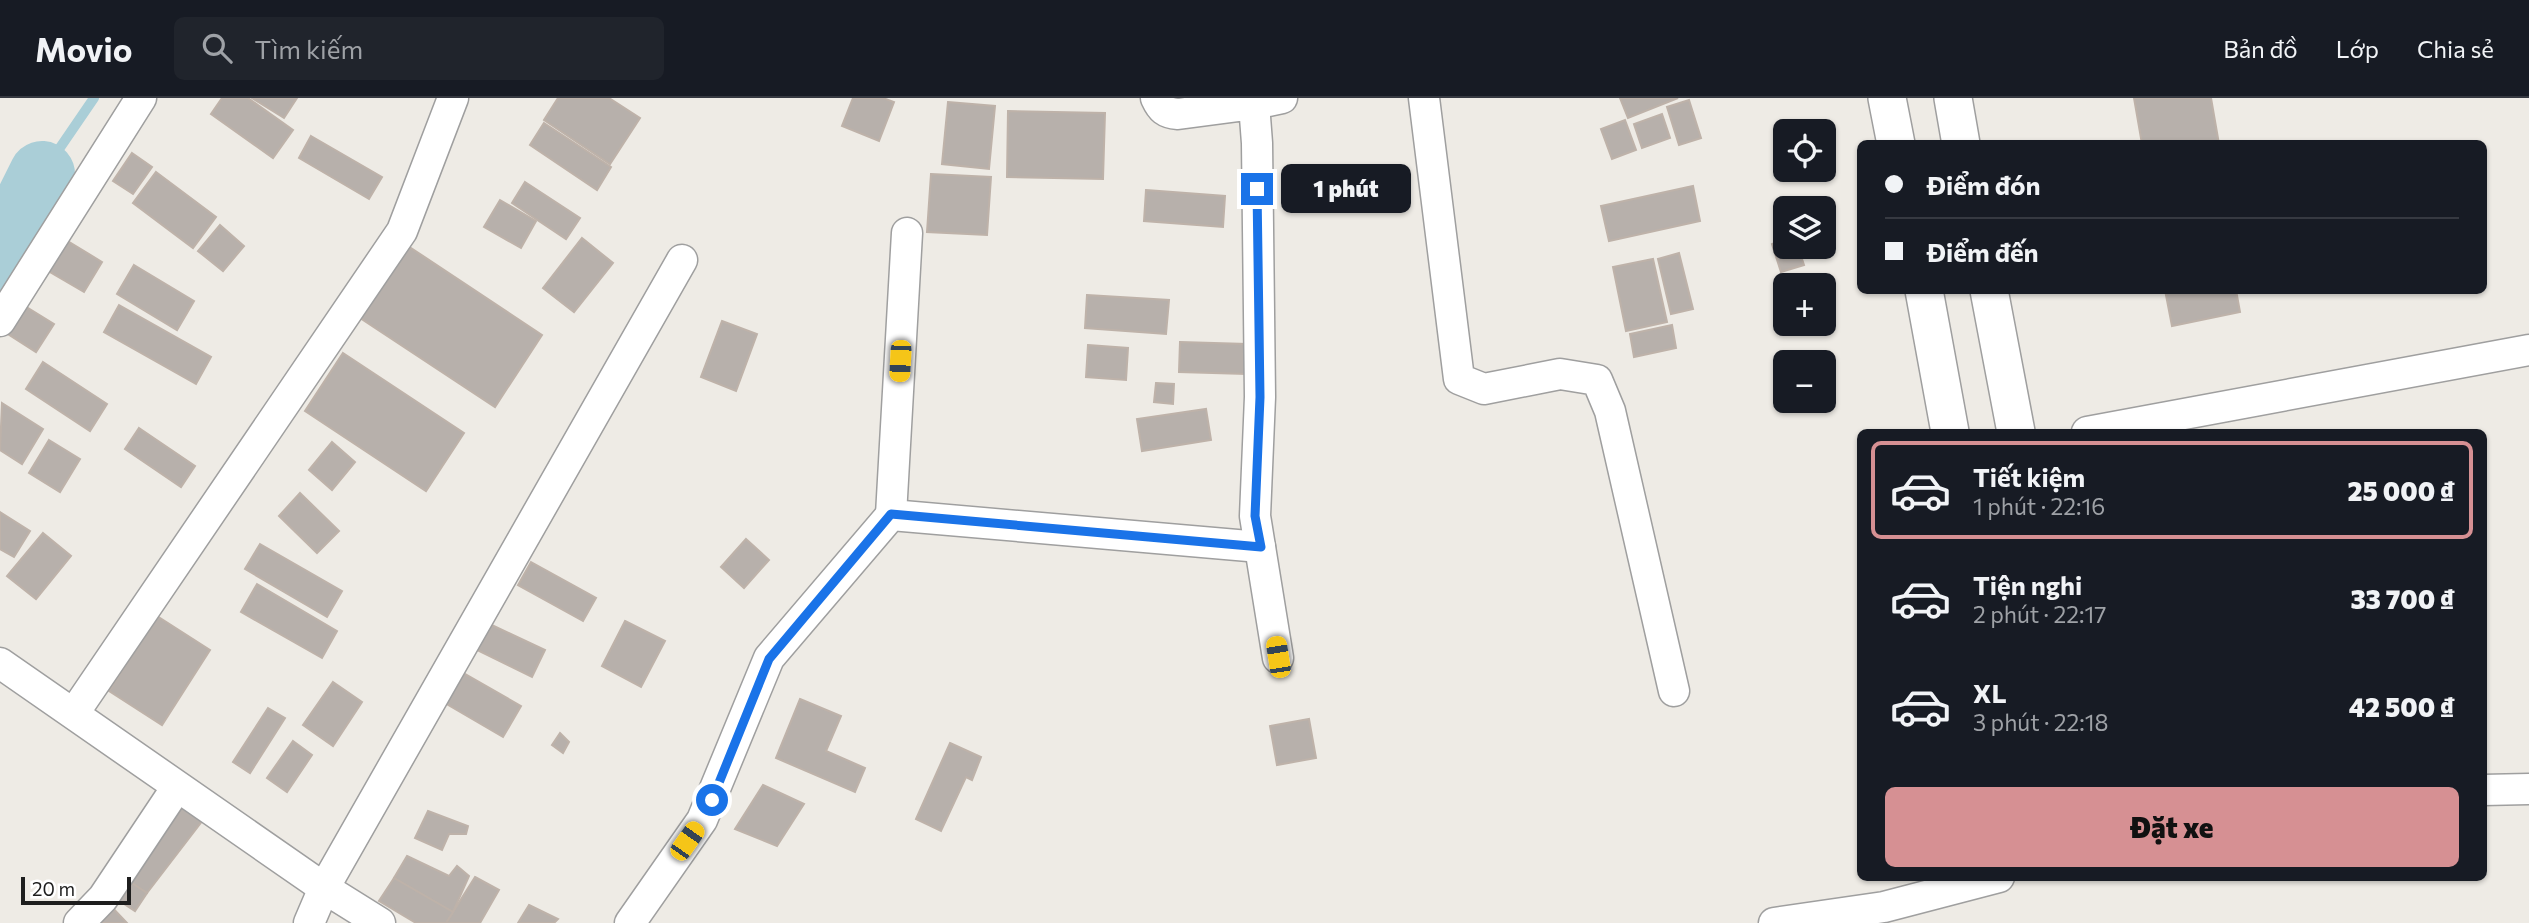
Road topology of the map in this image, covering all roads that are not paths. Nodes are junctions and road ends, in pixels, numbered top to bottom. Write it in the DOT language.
graph roads {
  1 [pos="141,98"];
  2 [pos="453,98"];
  3 [pos="1156,98"];
  4 [pos="1424,98"];
  5 [pos="1888,98"];
  6 [pos="1953,98"];
  7 [pos="1268,101"];
  8 [pos="1895,140"];
  9 [pos="1960,140"];
  10 [pos="906,233"];
  11 [pos="682,260"];
  12 [pos="1925,294"];
  13 [pos="1990,294"];
  14 [pos="0,321"];
  15 [pos="2529,351"];
  16 [pos="1949,429"];
  17 [pos="2015,429"];
  18 [pos="2103,429"];
  19 [pos="891,514"];
  20 [pos="1261,547"];
  21 [pos="1278,657"];
  22 [pos="0,663"];
  23 [pos="1674,691"];
  24 [pos="74,713"];
  25 [pos="177,787"];
  26 [pos="2529,789"];
  27 [pos="2487,790"];
  28 [pos="1983,881"];
  29 [pos="324,888"];
  30 [pos="79,923"];
  31 [pos="309,923"];
  32 [pos="380,923"];
  33 [pos="630,923"];
  34 [pos="1774,923"];
  1 -- 14 [label="street"];
  2 -- 24 [label="street"];
  3 -- 7 [label="street"];
  4 -- 23 [label="street"];
  5 -- 8 [label="street"];
  6 -- 9 [label="street"];
  7 -- 20 [label="street"];
  10 -- 19 [label="street"];
  11 -- 29 [label="street"];
  12 -- 16 [label="street"];
  13 -- 17 [label="street"];
  15 -- 18 [label="street"];
  19 -- 20 [label="street"];
  19 -- 33 [label="street"];
  20 -- 21 [label="street"];
  22 -- 24 [label="street"];
  24 -- 25 [label="street"];
  25 -- 29 [label="street"];
  25 -- 30 [label="street"];
  26 -- 27 [label="street"];
  28 -- 34 [label="street"];
  29 -- 31 [label="street"];
  29 -- 32 [label="street"];
}
